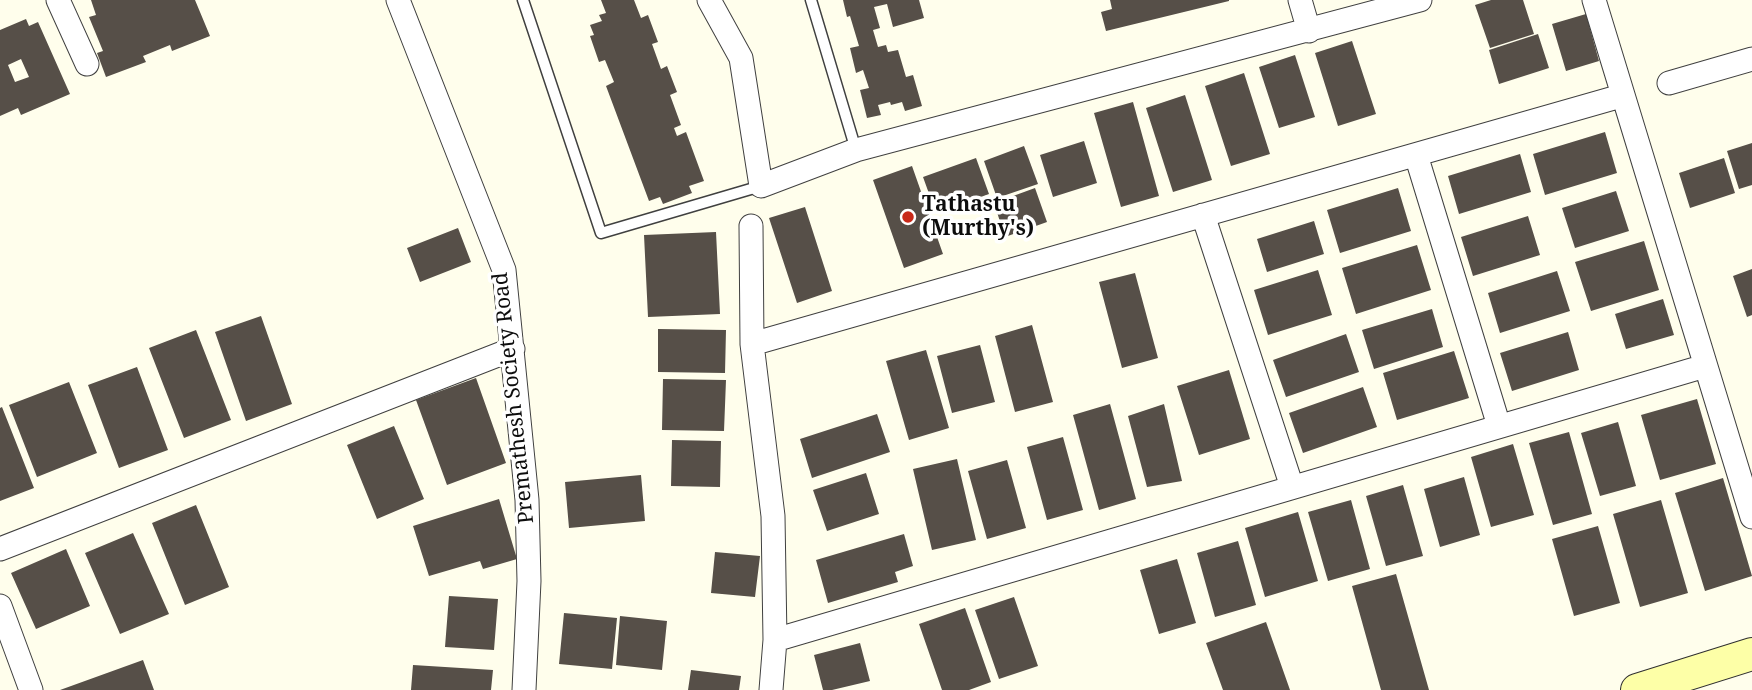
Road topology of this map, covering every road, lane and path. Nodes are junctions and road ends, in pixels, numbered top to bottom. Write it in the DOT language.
graph roads {
  1 [pos="58,0"];
  2 [pos="398,0"];
  3 [pos="523,0"];
  4 [pos="709,0"];
  5 [pos="811,0"];
  6 [pos="1300,0"];
  7 [pos="1420,0"];
  8 [pos="1594,0"];
  9 [pos="1309,31"];
  10 [pos="1752,59"];
  11 [pos="87,64"];
  12 [pos="1669,83"];
  13 [pos="1621,96"];
  14 [pos="856,150"];
  15 [pos="1416,155"];
  16 [pos="761,186"];
  17 [pos="1203,215"];
  18 [pos="751,226"];
  19 [pos="752,344"];
  20 [pos="513,349"];
  21 [pos="1705,366"];
  22 [pos="1499,426"];
  23 [pos="1292,487"];
  24 [pos="1752,517"];
  25 [pos="0,549"];
  26 [pos="0,606"];
  27 [pos="775,640"];
  28 [pos="1752,654"];
  29 [pos="31,690"];
  30 [pos="524,690"];
  31 [pos="771,690"];
  32 [pos="1637,690"];
  1 -- 11 [label="street"];
  2 -- 20 [label="street, Premathesh Society Road"];
  3 -- 16 [label="lane"];
  4 -- 16 [label="street"];
  5 -- 14 [label="lane"];
  6 -- 9 [label="street"];
  7 -- 9 [label="street"];
  8 -- 13 [label="street"];
  9 -- 14 [label="street"];
  10 -- 12 [label="street"];
  13 -- 15 [label="street"];
  13 -- 21 [label="street"];
  14 -- 16 [label="street"];
  15 -- 17 [label="street"];
  15 -- 22 [label="street"];
  17 -- 19 [label="street"];
  17 -- 23 [label="street"];
  18 -- 19 [label="street"];
  19 -- 27 [label="street"];
  20 -- 25 [label="street"];
  20 -- 30 [label="street, Premathesh Society Road"];
  21 -- 22 [label="street"];
  21 -- 24 [label="street"];
  22 -- 23 [label="street"];
  23 -- 27 [label="street"];
  26 -- 29 [label="street"];
  27 -- 31 [label="street"];
  28 -- 32 [label="street"];
}
